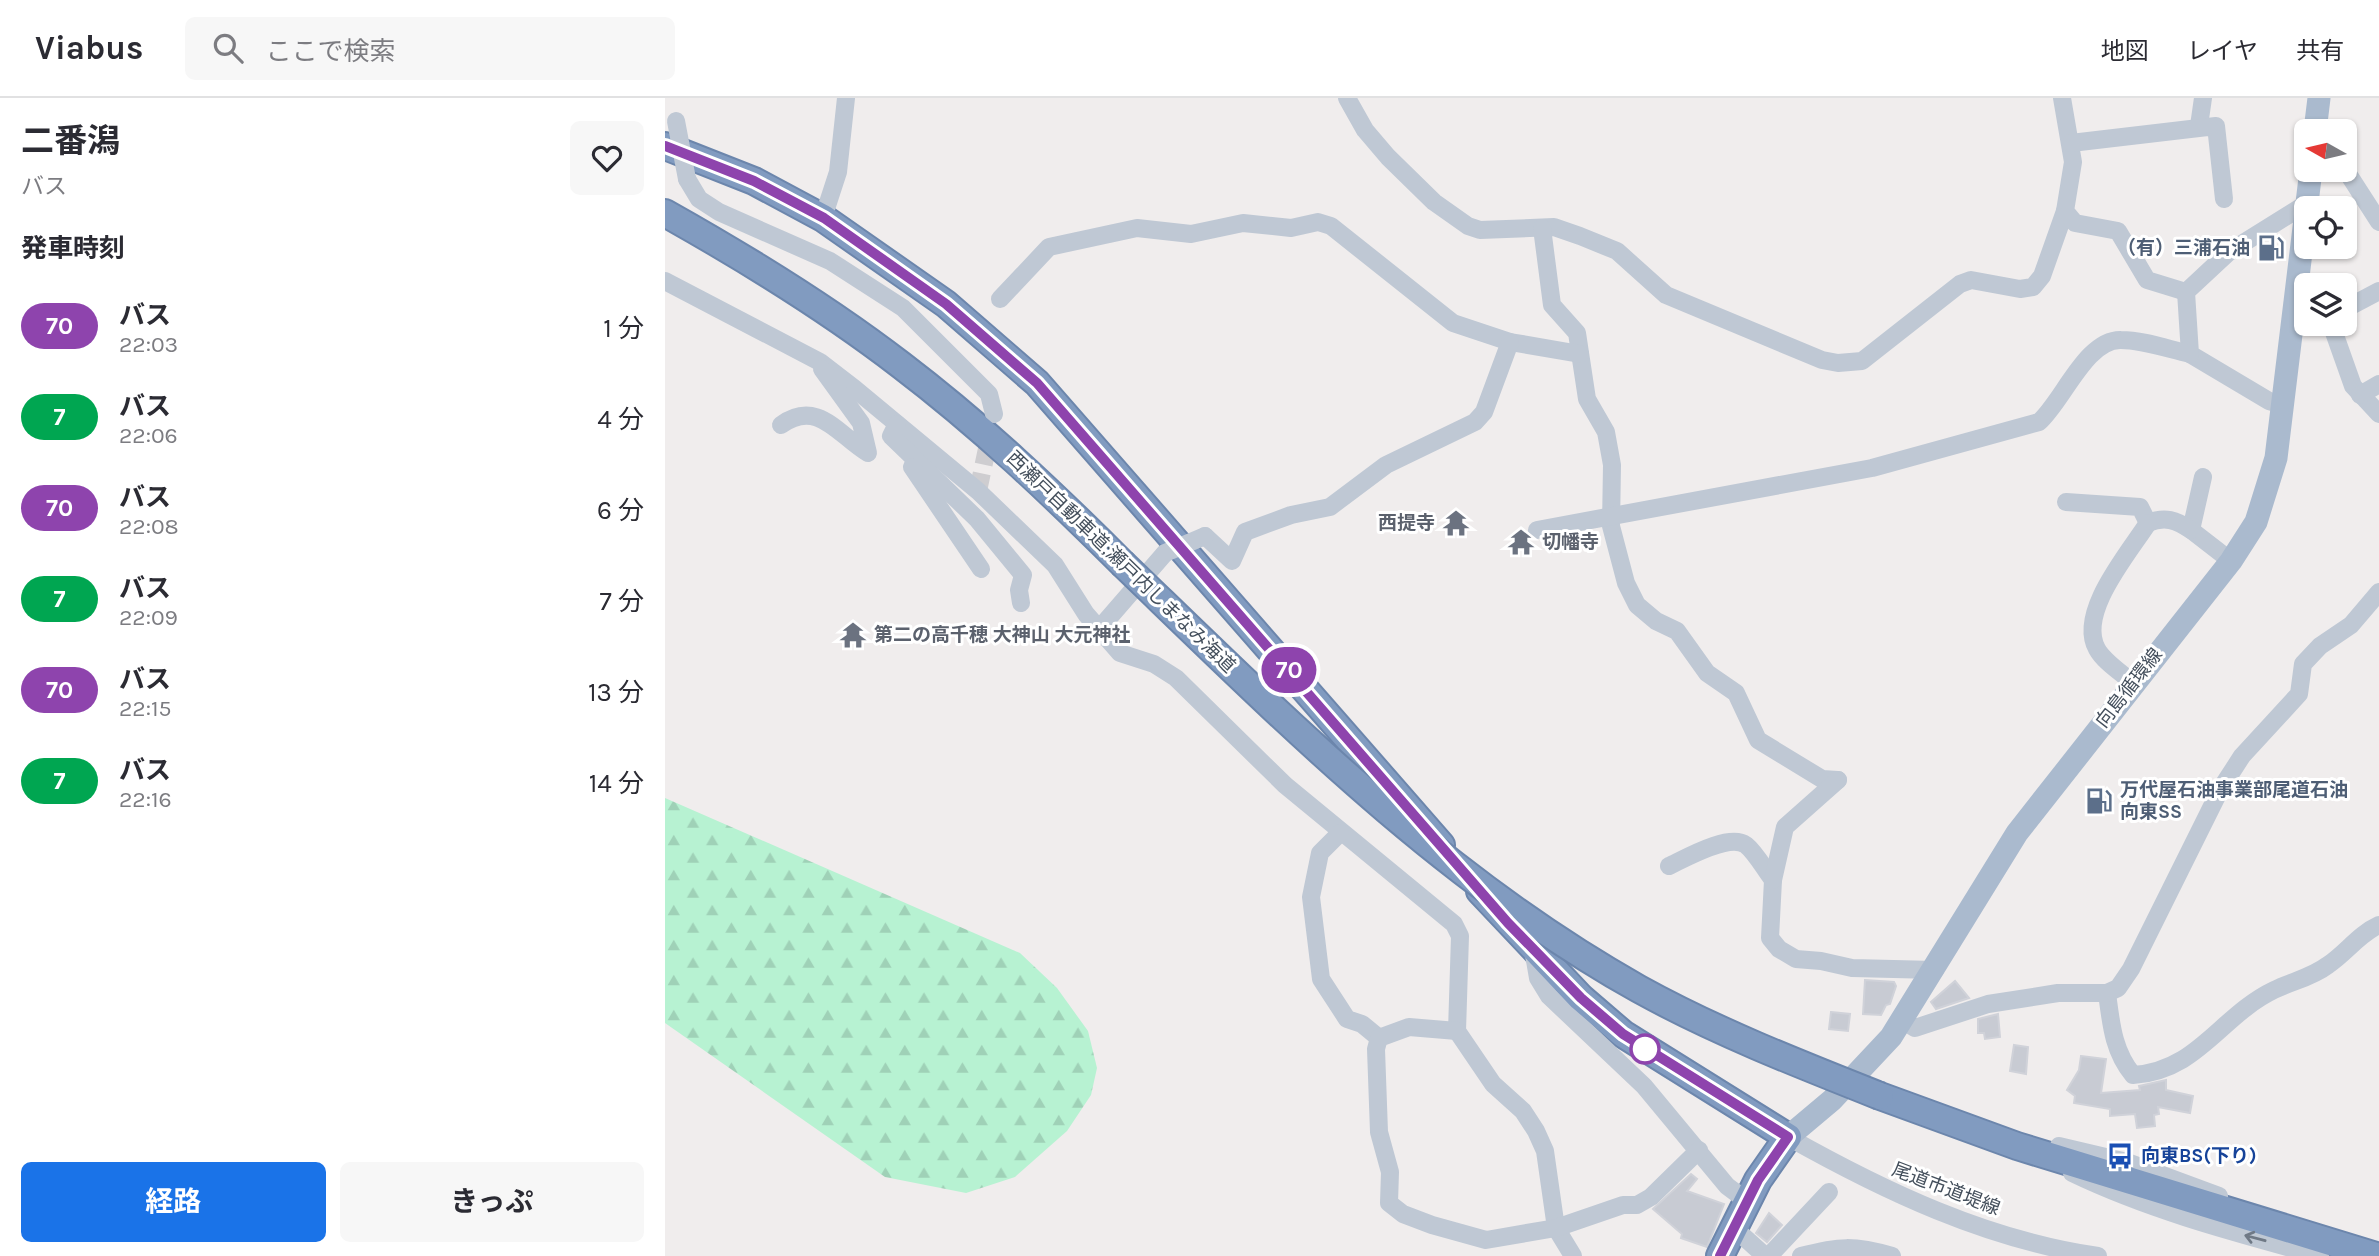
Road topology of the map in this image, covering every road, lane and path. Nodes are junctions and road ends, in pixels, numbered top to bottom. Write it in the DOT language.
graph roads {
  1 [pos="846,98"];
  2 [pos="1347,98"];
  3 [pos="2062,98"];
  4 [pos="2203,98"];
  5 [pos="2319,98"];
  6 [pos="670,116"];
  7 [pos="2316,119"];
  8 [pos="2199,126"];
  9 [pos="2071,143"];
  10 [pos="665,146"];
  11 [pos="2353,182"];
  12 [pos="2224,199"];
  13 [pos="2065,211"];
  14 [pos="2294,211"];
  15 [pos="665,213"];
  16 [pos="824,218"];
  17 [pos="2379,222"];
  18 [pos="1542,228"];
  19 [pos="665,281"];
  20 [pos="2379,291"];
  21 [pos="2186,292"];
  22 [pos="1000,299"];
  23 [pos="2357,303"];
  24 [pos="2295,336"];
  25 [pos="2335,336"];
  26 [pos="1510,342"];
  27 [pos="1580,354"];
  28 [pos="2190,354"];
  29 [pos="820,362"];
  30 [pos="2379,384"];
  31 [pos="2360,395"];
  32 [pos="2283,405"];
  33 [pos="994,414"];
  34 [pos="2379,414"];
  35 [pos="781,425"];
  36 [pos="894,430"];
  37 [pos="2203,477"];
  38 [pos="2066,502"];
  39 [pos="1611,516"];
  40 [pos="2148,523"];
  41 [pos="1537,530"];
  42 [pos="2191,530"];
  43 [pos="2231,561"];
  44 [pos="981,569"];
  45 [pos="2379,592"];
  46 [pos="1021,603"];
  47 [pos="1100,628"];
  48 [pos="2133,683"];
  49 [pos="1340,833"];
  50 [pos="1669,866"];
  51 [pos="1773,880"];
  52 [pos="2379,925"];
  53 [pos="1533,949"];
  54 [pos="1935,970"];
  55 [pos="2107,993"];
  56 [pos="1902,1020"];
  57 [pos="1457,1031"];
  58 [pos="1379,1038"];
  59 [pos="1880,1096"];
  60 [pos="1788,1137"];
  61 [pos="1699,1150"];
  62 [pos="1829,1192"];
  63 [pos="1747,1201"];
  64 [pos="1556,1228"];
  65 [pos="1734,1228"];
  66 [pos="2326,1249"];
  67 [pos="1573,1256"];
  68 [pos="1720,1256"];
  69 [pos="1767,1256"];
  70 [pos="1801,1256"];
  71 [pos="1892,1256"];
  72 [pos="2098,1256"];
  73 [pos="2376,1256"];
  1 -- 16 [label="street"];
  2 -- 18 [label="street"];
  3 -- 9 [label="street"];
  4 -- 8 [label="street"];
  5 -- 7 [label="main road"];
  6 -- 33 [label="street, bridge"];
  8 -- 9 [label="street"];
  8 -- 12 [label="street"];
  9 -- 13 [label="street"];
  10 -- 16 [label="highway"];
  11 -- 17 [label="street"];
  13 -- 18 [label="street"];
  13 -- 21 [label="street"];
  14 -- 21 [label="street"];
  15 -- 59 [label="highway, 西瀬戸自動車道;瀬戸内しまなみ海道, bridge"];
  16 -- 53 [label="highway"];
  18 -- 27 [label="street"];
  19 -- 29 [label="street"];
  20 -- 23 [label="street"];
  21 -- 28 [label="street"];
  22 -- 26 [label="street"];
  24 -- 32 [label="main road, 向島循環線"];
  25 -- 31 [label="street"];
  26 -- 27 [label="street"];
  26 -- 47 [label="street, bridge"];
  27 -- 39 [label="street"];
  28 -- 32 [label="street"];
  28 -- 39 [label="street"];
  29 -- 35 [label="street"];
  29 -- 36 [label="street"];
  30 -- 31 [label="street"];
  31 -- 34 [label="street"];
  32 -- 43 [label="main road, 向島循環線"];
  36 -- 44 [label="street"];
  36 -- 46 [label="street"];
  36 -- 47 [label="street"];
  37 -- 42 [label="street"];
  38 -- 40 [label="street"];
  39 -- 41 [label="street"];
  39 -- 51 [label="street"];
  40 -- 42 [label="street"];
  40 -- 48 [label="street"];
  42 -- 43 [label="street"];
  43 -- 48 [label="main road, 向島循環線"];
  45 -- 55 [label="street"];
  47 -- 49 [label="street"];
  48 -- 54 [label="main road, 向島循環線"];
  49 -- 57 [label="street"];
  49 -- 58 [label="street"];
  50 -- 51 [label="street"];
  51 -- 54 [label="street"];
  52 -- 55 [label="street"];
  53 -- 60 [label="highway"];
  53 -- 61 [label="street"];
  54 -- 56 [label="main road, 向島循環線"];
  55 -- 56 [label="street"];
  56 -- 60 [label="main road, 向島循環線"];
  57 -- 58 [label="street"];
  57 -- 64 [label="street"];
  58 -- 64 [label="street"];
  59 -- 66 [label="highway, 西瀬戸自動車道;瀬戸内しまなみ海道"];
  59 -- 66 [label="street"];
  60 -- 63 [label="highway"];
  60 -- 72 [label="street, 尾道市道堤線"];
  61 -- 63 [label="street"];
  61 -- 64 [label="street"];
  62 -- 69 [label="street"];
  63 -- 65 [label="highway"];
  64 -- 67 [label="street"];
  65 -- 68 [label="highway"];
  65 -- 69 [label="street"];
  66 -- 73 [label="highway, 西瀬戸自動車道;瀬戸内しまなみ海道"];
  70 -- 71 [label="street"];
}
